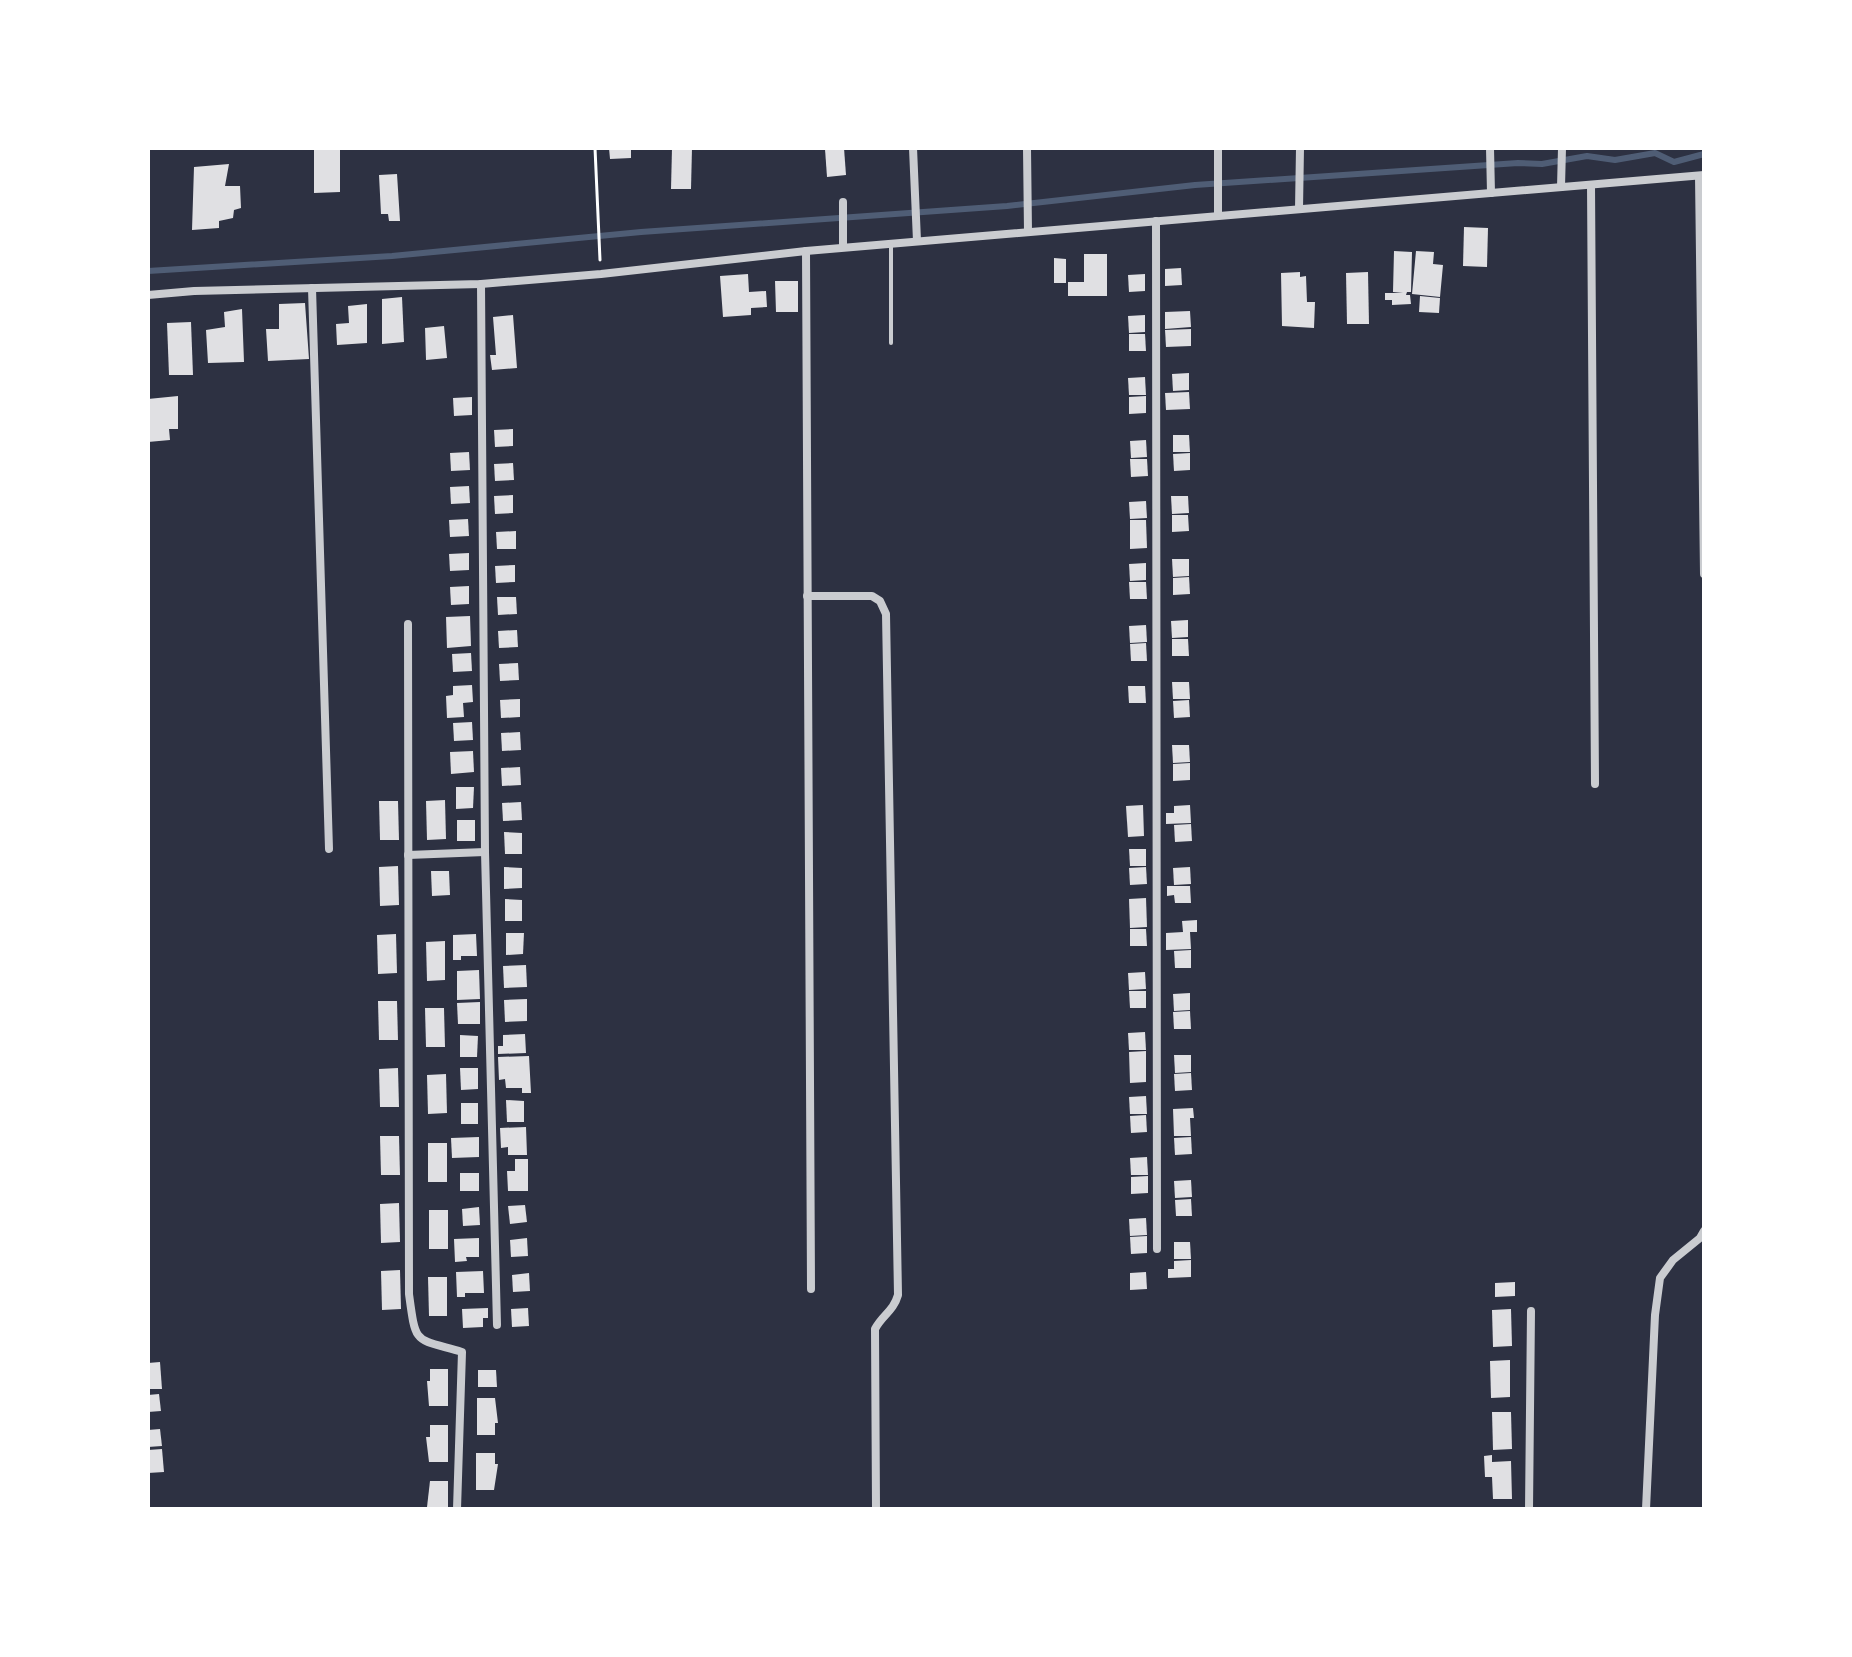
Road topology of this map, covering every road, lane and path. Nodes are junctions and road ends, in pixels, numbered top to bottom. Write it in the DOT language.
graph roads {
  1 [pos="595,148"];
  2 [pos="913,148"];
  3 [pos="1027,148"];
  4 [pos="1218,148"];
  5 [pos="1300,148"];
  6 [pos="1562,148"];
  7 [pos="1490,150"];
  8 [pos="1702,175"];
  9 [pos="1561,183"];
  10 [pos="1591,185"];
  11 [pos="1491,193"];
  12 [pos="843,204"];
  13 [pos="1299,209"];
  14 [pos="1218,215"];
  15 [pos="1156,221"];
  16 [pos="1028,232"];
  17 [pos="917,241"];
  18 [pos="891,243"];
  19 [pos="843,247"];
  20 [pos="806,251"];
  21 [pos="600,260"];
  22 [pos="481,284"];
  23 [pos="312,288"];
  24 [pos="148,295"];
  25 [pos="891,343"];
  26 [pos="1704,574"];
  27 [pos="807,596"];
  28 [pos="408,624"];
  29 [pos="1595,784"];
  30 [pos="329,849"];
  31 [pos="485,852"];
  32 [pos="408,855"];
  33 [pos="1704,1231"];
  34 [pos="1157,1249"];
  35 [pos="811,1289"];
  36 [pos="1531,1311"];
  37 [pos="497,1325"];
  38 [pos="457,1509"];
  39 [pos="876,1509"];
  40 [pos="1529,1509"];
  41 [pos="1646,1509"];
  1 -- 21 [label="path"];
  2 -- 17 [label="street"];
  3 -- 16 [label="street"];
  4 -- 14 [label="street"];
  5 -- 13 [label="street"];
  6 -- 9 [label="street"];
  7 -- 11 [label="street"];
  8 -- 10 [label="street"];
  8 -- 26 [label="street"];
  9 -- 10 [label="street"];
  9 -- 11 [label="street"];
  10 -- 29 [label="street"];
  11 -- 13 [label="street"];
  12 -- 19 [label="street"];
  13 -- 14 [label="street"];
  14 -- 15 [label="street"];
  15 -- 16 [label="street"];
  15 -- 34 [label="street"];
  16 -- 17 [label="street"];
  17 -- 18 [label="street"];
  18 -- 19 [label="street"];
  18 -- 25 [label="lane"];
  19 -- 20 [label="street"];
  20 -- 22 [label="street"];
  20 -- 27 [label="street"];
  22 -- 23 [label="street"];
  22 -- 31 [label="street"];
  23 -- 24 [label="street"];
  23 -- 30 [label="street"];
  27 -- 35 [label="street"];
  27 -- 39 [label="street"];
  28 -- 32 [label="street"];
  31 -- 32 [label="street"];
  31 -- 37 [label="street"];
  32 -- 38 [label="street"];
  33 -- 41 [label="street"];
  36 -- 40 [label="street"];
}
